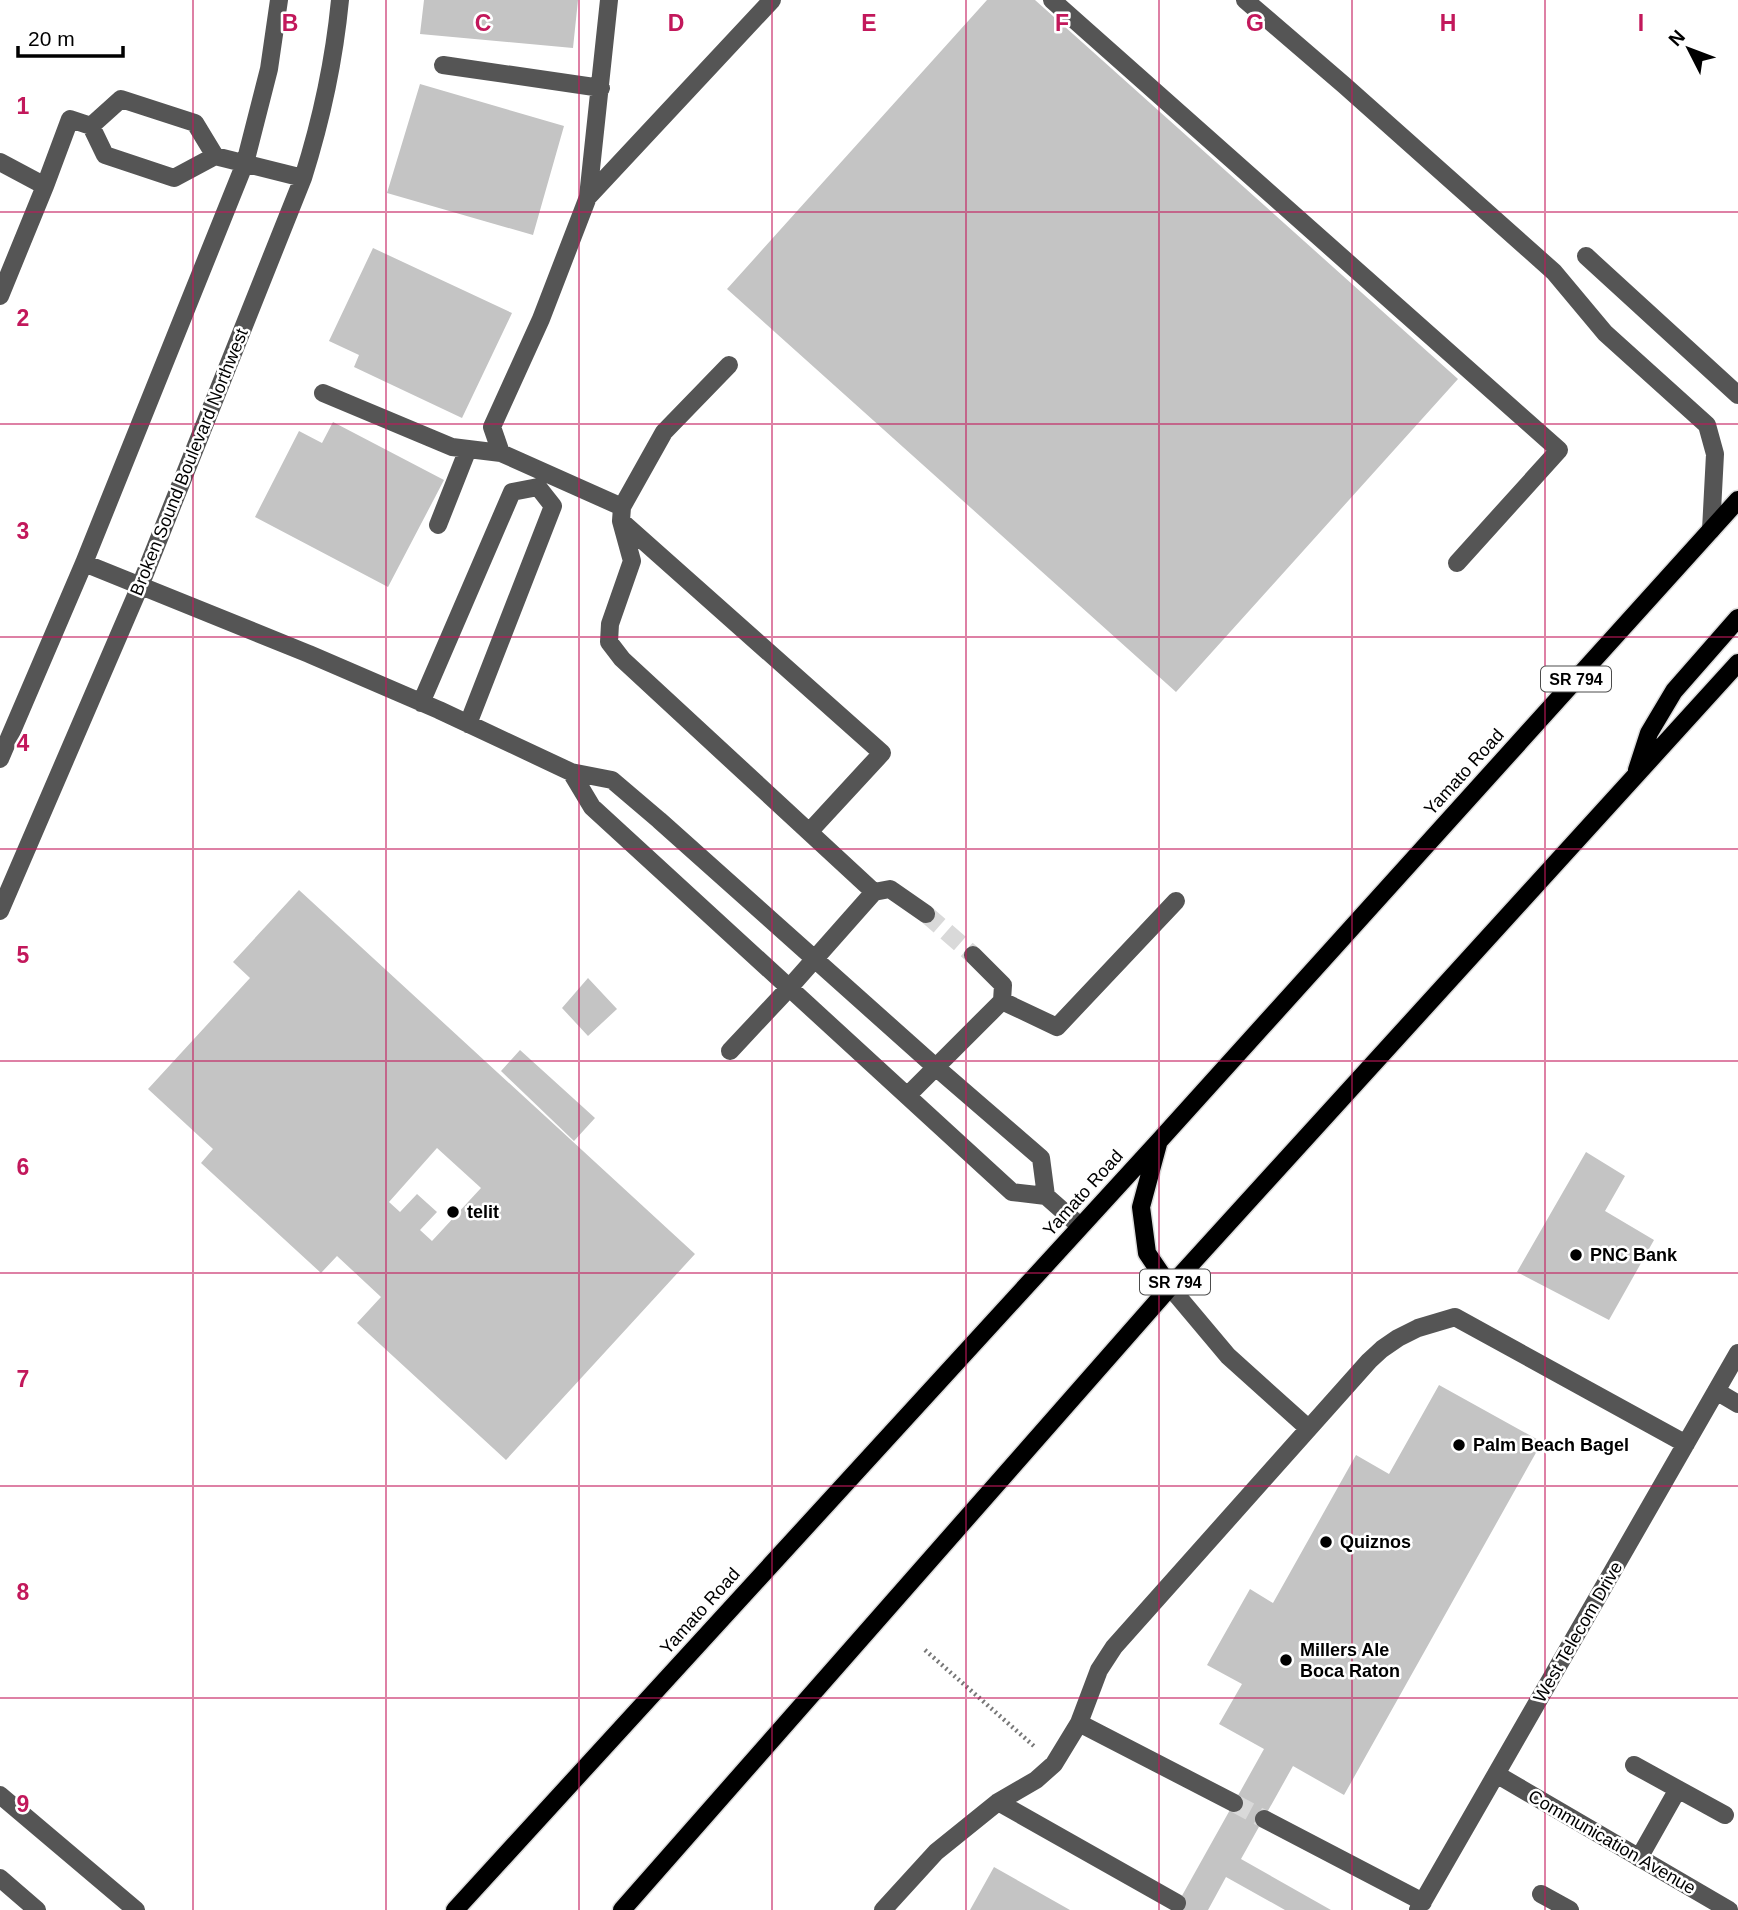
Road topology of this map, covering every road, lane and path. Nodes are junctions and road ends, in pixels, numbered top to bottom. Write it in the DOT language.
graph roads {
  1 [pos="279,0"];
  2 [pos="340,0"];
  3 [pos="609,0"];
  4 [pos="772,0"];
  5 [pos="1052,0"];
  6 [pos="1245,0"];
  7 [pos="443,65"];
  8 [pos="601,88"];
  9 [pos="91,126"];
  10 [pos="215,156"];
  11 [pos="0,162"];
  12 [pos="245,163"];
  13 [pos="303,178"];
  14 [pos="45,186"];
  15 [pos="588,197"];
  16 [pos="1586,256"];
  17 [pos="0,296"];
  18 [pos="729,365"];
  19 [pos="323,393"];
  20 [pos="1738,395"];
  21 [pos="467,449"];
  22 [pos="501,453"];
  23 [pos="540,480"];
  24 [pos="1738,500"];
  25 [pos="622,514"];
  26 [pos="438,525"];
  27 [pos="1710,530"];
  28 [pos="1457,563"];
  29 [pos="84,564"];
  30 [pos="140,586"];
  31 [pos="1738,618"];
  32 [pos="1738,663"];
  33 [pos="421,703"];
  34 [pos="468,724"];
  35 [pos="0,759"];
  36 [pos="570,772"];
  37 [pos="1635,777"];
  38 [pos="810,831"];
  39 [pos="874,892"];
  40 [pos="1176,901"];
  41 [pos="0,911"];
  42 [pos="926,914"];
  43 [pos="973,955"];
  44 [pos="814,958"];
  45 [pos="789,988"];
  46 [pos="1002,1001"];
  47 [pos="730,1051"];
  48 [pos="935,1066"];
  49 [pos="907,1096"];
  50 [pos="1159,1141"];
  51 [pos="1046,1196"];
  52 [pos="1080,1226"];
  53 [pos="1170,1287"];
  54 [pos="1738,1353"];
  55 [pos="1716,1391"];
  56 [pos="1738,1404"];
  57 [pos="1308,1429"];
  58 [pos="1686,1444"];
  59 [pos="925,1650"];
  60 [pos="1079,1723"];
  61 [pos="1054,1764"];
  62 [pos="1634,1765"];
  63 [pos="1496,1774"];
  64 [pos="1678,1789"];
  65 [pos="0,1795"];
  66 [pos="998,1802"];
  67 [pos="1234,1803"];
  68 [pos="1725,1815"];
  69 [pos="1264,1819"];
  70 [pos="1639,1858"];
  71 [pos="0,1878"];
  72 [pos="1541,1894"];
  73 [pos="1177,1903"];
  74 [pos="1420,1906"];
  75 [pos="37,1910"];
  76 [pos="136,1910"];
  77 [pos="455,1910"];
  78 [pos="622,1910"];
  79 [pos="883,1910"];
  80 [pos="1570,1910"];
  81 [pos="1729,1910"];
  1 -- 12 [label="street"];
  2 -- 13 [label="street, Broken Sound Boulevard Northwest"];
  3 -- 8 [label="street"];
  4 -- 15 [label="street"];
  5 -- 28 [label="street"];
  6 -- 27 [label="street"];
  7 -- 8 [label="street"];
  8 -- 15 [label="street"];
  9 -- 10 [label="street"];
  9 -- 10 [label="street"];
  9 -- 14 [label="street"];
  10 -- 12 [label="street"];
  11 -- 14 [label="street"];
  12 -- 13 [label="street"];
  12 -- 29 [label="street"];
  13 -- 30 [label="street, Broken Sound Boulevard Northwest"];
  14 -- 17 [label="street"];
  15 -- 22 [label="street"];
  16 -- 20 [label="street"];
  18 -- 25 [label="street"];
  19 -- 21 [label="street"];
  21 -- 22 [label="street"];
  21 -- 26 [label="street"];
  22 -- 23 [label="street"];
  23 -- 25 [label="street"];
  23 -- 33 [label="street"];
  23 -- 34 [label="street"];
  24 -- 27 [label="main road, Yamato Road / SR 794"];
  25 -- 38 [label="street"];
  25 -- 38 [label="street"];
  27 -- 50 [label="main road, Yamato Road / SR 794"];
  29 -- 30 [label="street"];
  29 -- 35 [label="street"];
  30 -- 33 [label="street"];
  30 -- 41 [label="street, Broken Sound Boulevard Northwest"];
  31 -- 37 [label="main road"];
  32 -- 37 [label="main road, SR 794"];
  33 -- 34 [label="street"];
  34 -- 36 [label="street"];
  36 -- 44 [label="street"];
  36 -- 45 [label="street"];
  37 -- 53 [label="main road, SR 794"];
  38 -- 39 [label="street"];
  39 -- 42 [label="street"];
  39 -- 44 [label="street"];
  40 -- 46 [label="street"];
  43 -- 46 [label="street"];
  44 -- 45 [label="street"];
  44 -- 48 [label="street"];
  45 -- 47 [label="street"];
  45 -- 49 [label="street"];
  46 -- 48 [label="street"];
  48 -- 49 [label="street"];
  48 -- 51 [label="street"];
  49 -- 51 [label="street"];
  50 -- 52 [label="main road, Yamato Road / SR 794"];
  50 -- 53 [label="main road"];
  51 -- 52 [label="street"];
  52 -- 77 [label="main road, Yamato Road / SR 794"];
  53 -- 57 [label="street"];
  53 -- 78 [label="main road, SR 794"];
  54 -- 55 [label="street, West Telecom Drive"];
  55 -- 56 [label="street"];
  55 -- 58 [label="street, West Telecom Drive"];
  57 -- 58 [label="street"];
  57 -- 60 [label="street"];
  58 -- 63 [label="street, West Telecom Drive"];
  59 -- 61 [label="path"];
  60 -- 61 [label="street"];
  60 -- 67 [label="street"];
  61 -- 66 [label="street"];
  62 -- 64 [label="street"];
  63 -- 70 [label="street, Communication Avenue"];
  63 -- 74 [label="street, West Telecom Drive"];
  64 -- 68 [label="street"];
  64 -- 70 [label="street"];
  65 -- 76 [label="street"];
  66 -- 73 [label="street"];
  66 -- 79 [label="street"];
  69 -- 74 [label="street"];
  70 -- 81 [label="street, Communication Avenue"];
  71 -- 75 [label="street"];
  72 -- 80 [label="street"];
}
